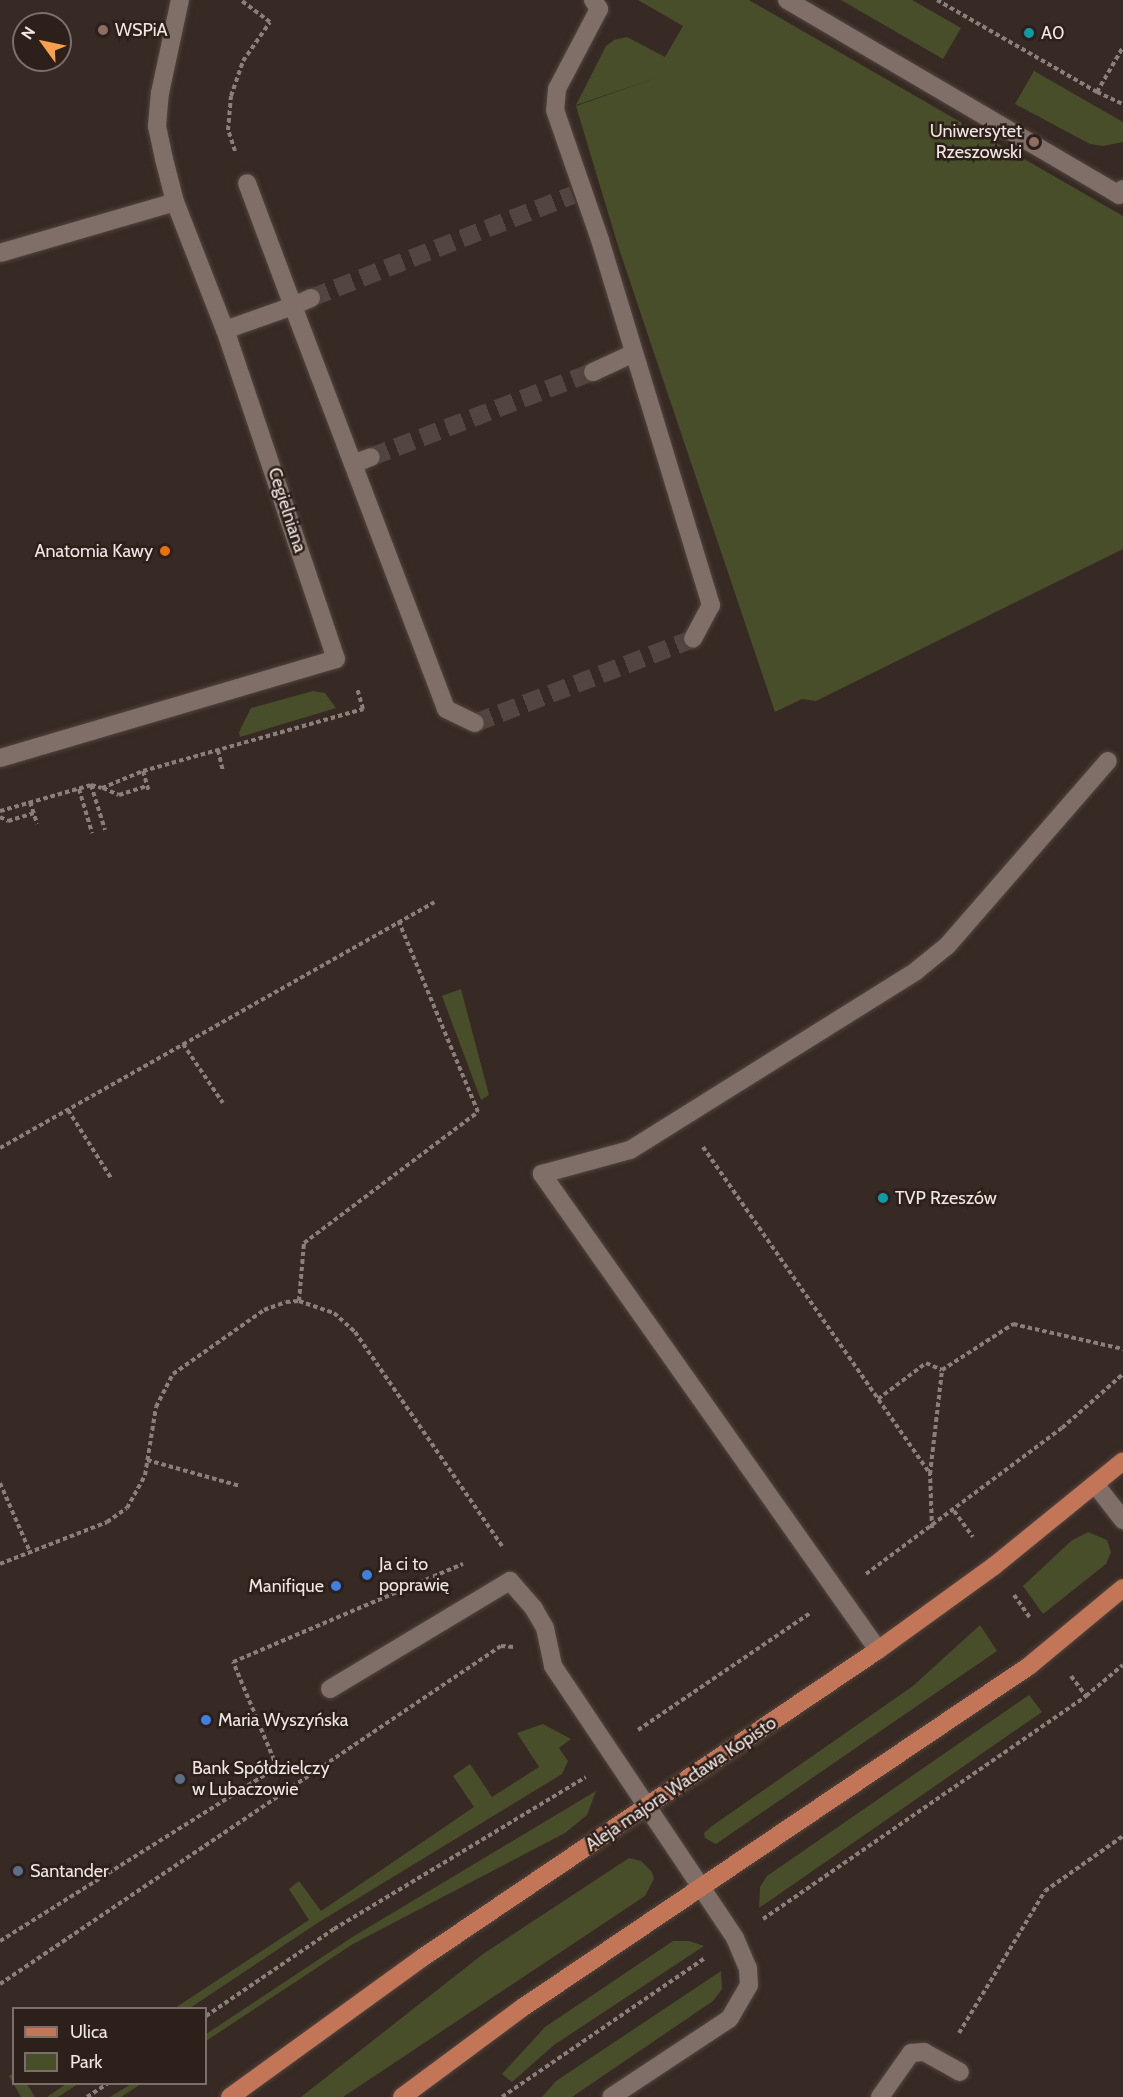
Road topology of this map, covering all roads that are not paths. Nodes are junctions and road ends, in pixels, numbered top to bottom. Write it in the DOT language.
graph roads {
  1 [pos="180,0"];
  2 [pos="592,0"];
  3 [pos="788,0"];
  4 [pos="247,183"];
  5 [pos="1122,194"];
  6 [pos="175,202"];
  7 [pos="0,253"];
  8 [pos="311,298"];
  9 [pos="293,306"];
  10 [pos="225,330"];
  11 [pos="634,352"];
  12 [pos="593,372"];
  13 [pos="371,457"];
  14 [pos="353,464"];
  15 [pos="693,639"];
  16 [pos="475,723"];
  17 [pos="0,758"];
  18 [pos="1108,761"];
  19 [pos="1123,1461"];
  20 [pos="1095,1484"];
  21 [pos="1123,1520"];
  22 [pos="1123,1588"];
  23 [pos="878,1650"];
  24 [pos="330,1689"];
  25 [pos="647,1808"];
  26 [pos="699,1889"];
  27 [pos="960,2072"];
  28 [pos="230,2097"];
  29 [pos="402,2097"];
  30 [pos="611,2097"];
  31 [pos="880,2097"];
  1 -- 6 [label="street, Cegielniana"];
  2 -- 11 [label="street"];
  3 -- 5 [label="street"];
  4 -- 9 [label="street"];
  6 -- 7 [label="street"];
  6 -- 10 [label="street, Cegielniana"];
  8 -- 9 [label="street"];
  9 -- 10 [label="street"];
  9 -- 14 [label="street"];
  10 -- 17 [label="street, Cegielniana"];
  11 -- 12 [label="street"];
  11 -- 15 [label="street"];
  13 -- 14 [label="street"];
  14 -- 16 [label="street"];
  18 -- 23 [label="street"];
  19 -- 20 [label="main road, Aleja majora Wacława Kopisto"];
  20 -- 21 [label="street"];
  20 -- 23 [label="main road, Aleja majora Wacława Kopisto"];
  22 -- 26 [label="main road"];
  23 -- 25 [label="main road, Aleja majora Wacława Kopisto"];
  24 -- 25 [label="street"];
  25 -- 26 [label="street"];
  25 -- 28 [label="main road, Aleja majora Wacława Kopisto"];
  26 -- 29 [label="main road"];
  26 -- 30 [label="street"];
  27 -- 31 [label="street"];
}
